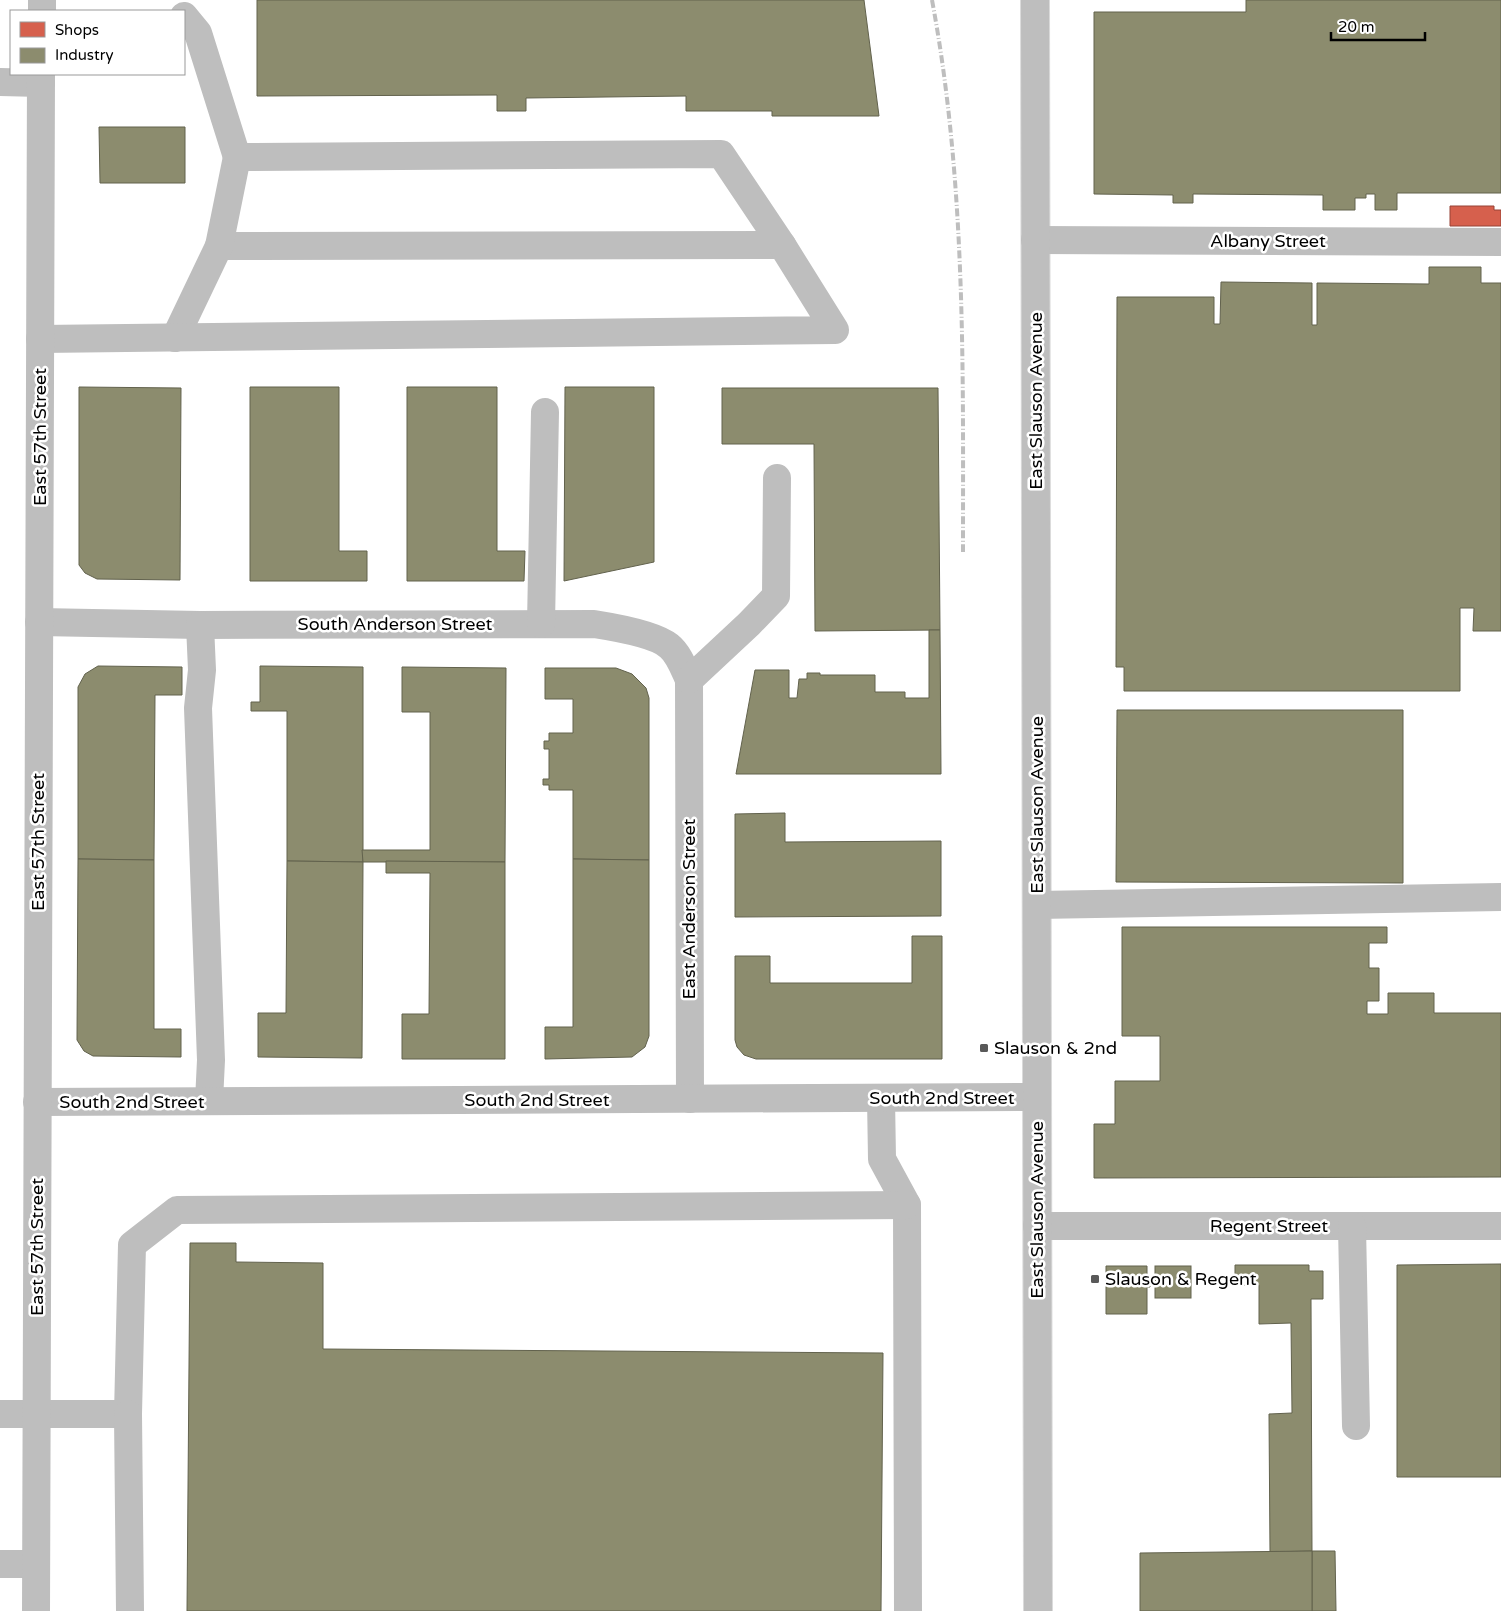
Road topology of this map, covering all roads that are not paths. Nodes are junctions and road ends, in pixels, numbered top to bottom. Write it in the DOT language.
graph roads {
  1 [pos="171,0"];
  2 [pos="1035,0"];
  3 [pos="179,10"];
  4 [pos="185,17"];
  5 [pos="42,78"];
  6 [pos="0,82"];
  7 [pos="237,157"];
  8 [pos="1035,240"];
  9 [pos="1501,242"];
  10 [pos="782,245"];
  11 [pos="219,246"];
  12 [pos="174,338"];
  13 [pos="40,339"];
  14 [pos="545,412"];
  15 [pos="777,478"];
  16 [pos="39,622"];
  17 [pos="541,624"];
  18 [pos="200,625"];
  19 [pos="689,680"];
  20 [pos="688,718"];
  21 [pos="1501,897"];
  22 [pos="1037,905"];
  23 [pos="1037,1097"];
  24 [pos="882,1098"];
  25 [pos="690,1099"];
  26 [pos="209,1101"];
  27 [pos="37,1102"];
  28 [pos="907,1204"];
  29 [pos="1037,1226"];
  30 [pos="1352,1226"];
  31 [pos="1501,1226"];
  32 [pos="0,1414"];
  33 [pos="36,1414"];
  34 [pos="128,1414"];
  35 [pos="1356,1426"];
  36 [pos="0,1564"];
  37 [pos="36,1564"];
  38 [pos="36,1611"];
  39 [pos="130,1611"];
  40 [pos="908,1611"];
  41 [pos="1038,1611"];
  1 -- 3 [label="street"];
  2 -- 8 [label="street, East Slauson Avenue"];
  4 -- 7 [label="street"];
  5 -- 6 [label="street"];
  5 -- 13 [label="street, East 57th Street"];
  7 -- 10 [label="street"];
  7 -- 11 [label="street"];
  8 -- 9 [label="street, Albany Street"];
  8 -- 22 [label="street, East Slauson Avenue"];
  10 -- 11 [label="street"];
  10 -- 12 [label="street"];
  11 -- 12 [label="street"];
  12 -- 13 [label="street"];
  13 -- 16 [label="street, East 57th Street"];
  14 -- 17 [label="street"];
  15 -- 19 [label="street"];
  16 -- 18 [label="street, South Anderson Street"];
  16 -- 27 [label="street, East 57th Street"];
  17 -- 18 [label="street, South Anderson Street"];
  17 -- 19 [label="street, South Anderson Street"];
  18 -- 26 [label="street"];
  19 -- 20 [label="street, South Anderson Street"];
  20 -- 25 [label="street, East Anderson Street"];
  21 -- 22 [label="street"];
  22 -- 23 [label="street, East Slauson Avenue"];
  23 -- 24 [label="street, South 2nd Street"];
  23 -- 29 [label="street, East Slauson Avenue"];
  24 -- 25 [label="street, South 2nd Street"];
  24 -- 28 [label="street"];
  25 -- 26 [label="street, South 2nd Street"];
  26 -- 27 [label="street, South 2nd Street"];
  27 -- 33 [label="street, East 57th Street"];
  28 -- 34 [label="street"];
  28 -- 40 [label="street"];
  29 -- 30 [label="street, Regent Street"];
  29 -- 41 [label="street, East Slauson Avenue"];
  30 -- 31 [label="street, Regent Street"];
  30 -- 35 [label="street"];
  32 -- 33 [label="street"];
  33 -- 34 [label="street"];
  33 -- 37 [label="street, East 57th Street"];
  34 -- 39 [label="street"];
  36 -- 37 [label="street"];
  37 -- 38 [label="street, East 57th Street"];
}
